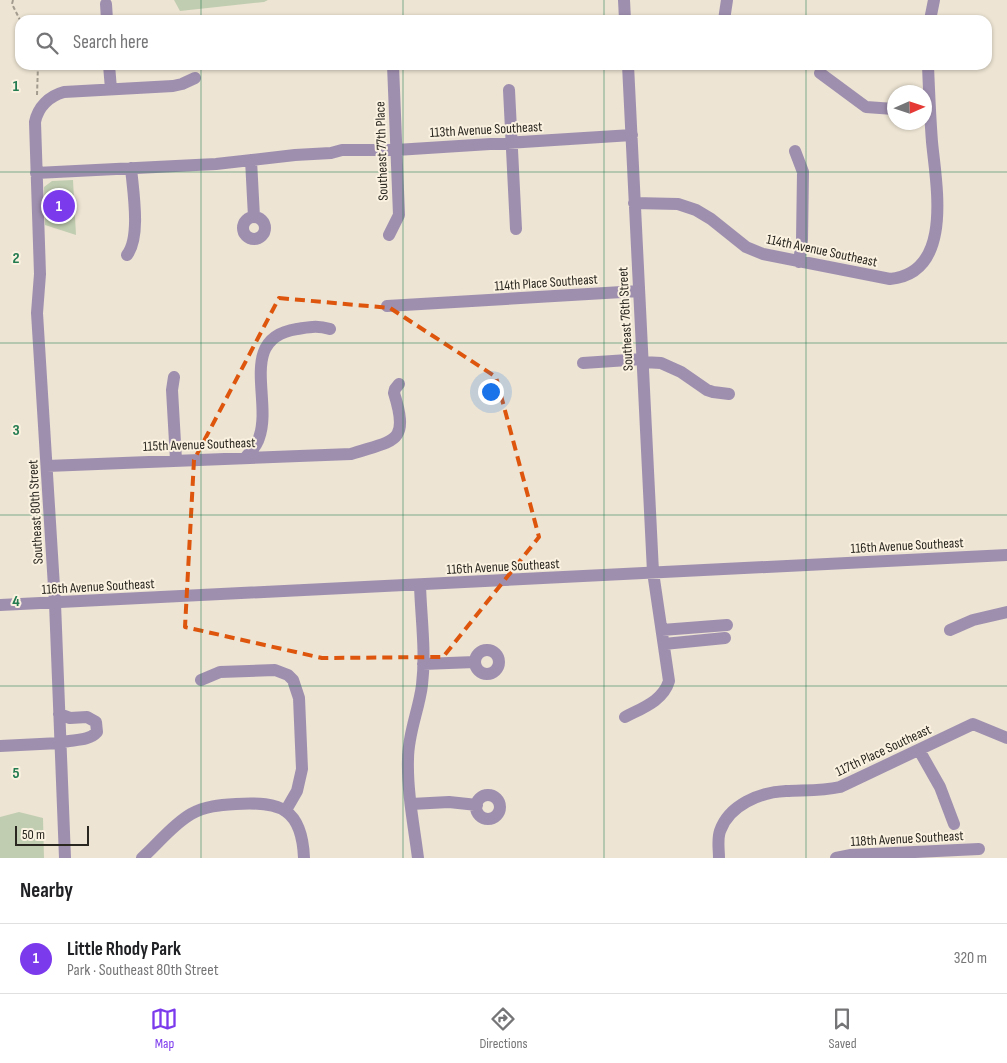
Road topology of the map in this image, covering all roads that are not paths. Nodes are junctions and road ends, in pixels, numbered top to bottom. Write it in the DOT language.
graph roads {
  1 [pos="624,0"];
  2 [pos="727,0"];
  3 [pos="934,0"];
  4 [pos="106,4"];
  5 [pos="107,15"];
  6 [pos="625,15"];
  7 [pos="725,15"];
  8 [pos="931,15"];
  9 [pos="109,70"];
  10 [pos="393,70"];
  11 [pos="628,70"];
  12 [pos="928,70"];
  13 [pos="820,73"];
  14 [pos="195,78"];
  15 [pos="928,85"];
  16 [pos="111,89"];
  17 [pos="509,90"];
  18 [pos="887,108"];
  19 [pos="929,130"];
  20 [pos="632,136"];
  21 [pos="511,143"];
  22 [pos="396,150"];
  23 [pos="795,151"];
  24 [pos="251,160"];
  25 [pos="131,168"];
  26 [pos="36,173"];
  27 [pos="634,203"];
  28 [pos="254,217"];
  29 [pos="516,229"];
  30 [pos="390,235"];
  31 [pos="127,255"];
  32 [pos="799,262"];
  33 [pos="639,291"];
  34 [pos="387,306"];
  35 [pos="330,329"];
  36 [pos="643,361"];
  37 [pos="583,363"];
  38 [pos="174,377"];
  39 [pos="399,384"];
  40 [pos="729,394"];
  41 [pos="246,457"];
  42 [pos="176,460"];
  43 [pos="47,466"];
  44 [pos="1007,556"];
  45 [pos="653,572"];
  46 [pos="420,585"];
  47 [pos="55,603"];
  48 [pos="0,605"];
  49 [pos="1007,612"];
  50 [pos="662,630"];
  51 [pos="950,630"];
  52 [pos="664,644"];
  53 [pos="475,662"];
  54 [pos="423,664"];
  55 [pos="201,680"];
  56 [pos="59,714"];
  57 [pos="625,717"];
  58 [pos="1007,738"];
  59 [pos="60,743"];
  60 [pos="0,746"];
  61 [pos="919,750"];
  62 [pos="410,804"];
  63 [pos="477,805"];
  64 [pos="286,810"];
  65 [pos="954,824"];
  66 [pos="979,849"];
  67 [pos="144,857"];
  68 [pos="65,858"];
  69 [pos="304,858"];
  70 [pos="418,858"];
  71 [pos="719,858"];
  72 [pos="836,858"];
  1 -- 6 [label="street"];
  2 -- 7 [label="street"];
  3 -- 8 [label="street"];
  4 -- 5 [label="street"];
  9 -- 16 [label="street"];
  10 -- 22 [label="street, Southeast 77th Place"];
  11 -- 20 [label="street, Southeast 76th Street"];
  12 -- 15 [label="street"];
  13 -- 18 [label="street"];
  14 -- 16 [label="street"];
  16 -- 26 [label="street, Southeast 80th Street"];
  17 -- 21 [label="street"];
  19 -- 32 [label="street, 114th Avenue Southeast"];
  20 -- 21 [label="street, 113th Avenue Southeast"];
  20 -- 27 [label="street, Southeast 76th Street"];
  21 -- 22 [label="street, 113th Avenue Southeast"];
  21 -- 29 [label="street"];
  22 -- 24 [label="street, 113th Avenue Southeast"];
  22 -- 30 [label="street, Southeast 77th Place"];
  23 -- 32 [label="street"];
  24 -- 25 [label="street, 113th Avenue Southeast"];
  24 -- 28 [label="street"];
  25 -- 26 [label="street"];
  25 -- 31 [label="street"];
  26 -- 43 [label="street, Southeast 80th Street"];
  27 -- 32 [label="street, 114th Avenue Southeast"];
  27 -- 33 [label="street, Southeast 76th Street"];
  33 -- 34 [label="street, 114th Place Southeast"];
  33 -- 36 [label="street, Southeast 76th Street"];
  35 -- 41 [label="street"];
  36 -- 37 [label="street"];
  36 -- 40 [label="street"];
  36 -- 45 [label="street, Southeast 76th Street"];
  38 -- 42 [label="street"];
  39 -- 41 [label="street, 115th Avenue Southeast"];
  41 -- 42 [label="street, 115th Avenue Southeast"];
  42 -- 43 [label="street, 115th Avenue Southeast"];
  43 -- 47 [label="street, Southeast 80th Street"];
  44 -- 45 [label="street, 116th Avenue Southeast"];
  45 -- 46 [label="street, 116th Avenue Southeast"];
  45 -- 50 [label="street, Southeast 76th Street"];
  46 -- 47 [label="street, 116th Avenue Southeast"];
  46 -- 54 [label="street"];
  47 -- 48 [label="street, 116th Avenue Southeast"];
  47 -- 56 [label="street, Southeast 80th Street"];
  49 -- 51 [label="street"];
  50 -- 52 [label="street, Southeast 76th Street"];
  50 -- 52 [label="street"];
  52 -- 57 [label="street, Southeast 76th Street"];
  53 -- 54 [label="street"];
  54 -- 62 [label="street"];
  55 -- 64 [label="street"];
  56 -- 59 [label="street, Southeast 80th Street"];
  56 -- 59 [label="street"];
  58 -- 61 [label="street, 117th Place Southeast"];
  59 -- 60 [label="street"];
  59 -- 68 [label="street, Southeast 80th Street"];
  61 -- 65 [label="street"];
  61 -- 71 [label="street, 117th Place Southeast"];
  62 -- 63 [label="street"];
  62 -- 70 [label="street"];
  64 -- 67 [label="street"];
  64 -- 69 [label="street"];
  66 -- 72 [label="street, 118th Avenue Southeast"];
}
